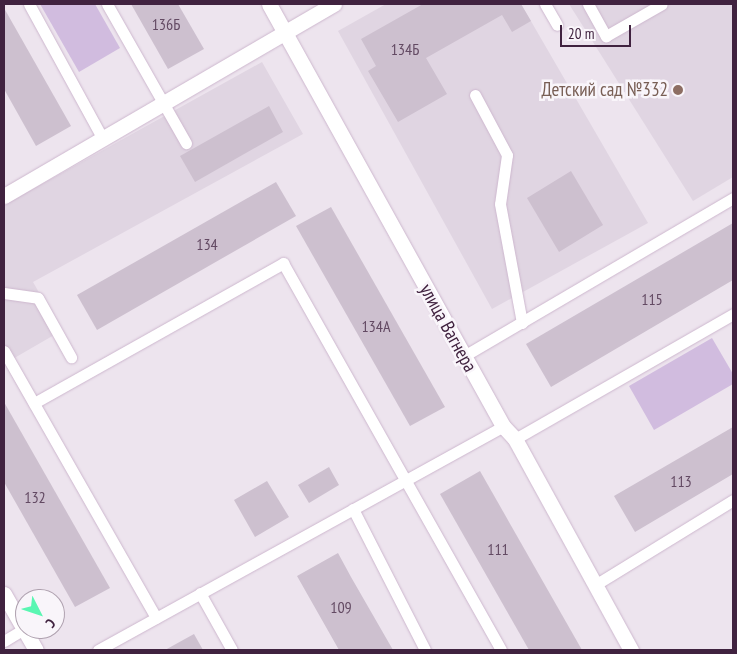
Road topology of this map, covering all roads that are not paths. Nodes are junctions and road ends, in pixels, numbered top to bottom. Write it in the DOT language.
graph roads {
  1 [pos="28,4"];
  2 [pos="107,4"];
  3 [pos="269,4"];
  4 [pos="334,4"];
  5 [pos="545,4"];
  6 [pos="588,4"];
  7 [pos="662,4"];
  8 [pos="557,25"];
  9 [pos="283,32"];
  10 [pos="475,95"];
  11 [pos="164,104"];
  12 [pos="103,139"];
  13 [pos="186,143"];
  14 [pos="4,196"];
  15 [pos="733,198"];
  16 [pos="4,293"];
  17 [pos="733,314"];
  18 [pos="522,323"];
  19 [pos="4,351"];
  20 [pos="464,356"];
  21 [pos="71,357"];
  22 [pos="34,403"];
  23 [pos="503,426"];
  24 [pos="515,439"];
  25 [pos="406,482"];
  26 [pos="733,500"];
  27 [pos="353,509"];
  28 [pos="595,585"];
  29 [pos="200,593"];
  30 [pos="4,594"];
  31 [pos="15,613"];
  32 [pos="156,618"];
  33 [pos="15,634"];
  34 [pos="30,639"];
  35 [pos="4,641"];
  36 [pos="36,650"];
  37 [pos="98,650"];
  38 [pos="232,650"];
  39 [pos="425,650"];
  40 [pos="500,650"];
  41 [pos="631,650"];
  1 -- 12 [label="lane"];
  2 -- 11 [label="lane"];
  3 -- 9 [label="street, улица Вагнера"];
  4 -- 9 [label="street"];
  5 -- 8 [label="lane"];
  6 -- 7 [label="lane"];
  9 -- 11 [label="street"];
  9 -- 20 [label="street, улица Вагнера"];
  10 -- 18 [label="lane"];
  11 -- 12 [label="street"];
  11 -- 13 [label="lane"];
  12 -- 14 [label="street"];
  15 -- 18 [label="lane"];
  16 -- 21 [label="lane"];
  17 -- 24 [label="lane"];
  18 -- 20 [label="lane"];
  19 -- 22 [label="lane"];
  20 -- 23 [label="street, улица Вагнера"];
  22 -- 25 [label="lane"];
  22 -- 32 [label="lane"];
  23 -- 24 [label="street, улица Вагнера"];
  23 -- 25 [label="lane"];
  24 -- 28 [label="street, улица Вагнера"];
  25 -- 27 [label="lane"];
  25 -- 40 [label="lane"];
  26 -- 28 [label="lane"];
  27 -- 29 [label="lane"];
  27 -- 39 [label="lane"];
  28 -- 41 [label="street, улица Вагнера"];
  29 -- 32 [label="lane"];
  29 -- 38 [label="lane"];
  30 -- 31 [label="street"];
  32 -- 37 [label="lane"];
  33 -- 35 [label="lane"];
  34 -- 36 [label="street"];
}
